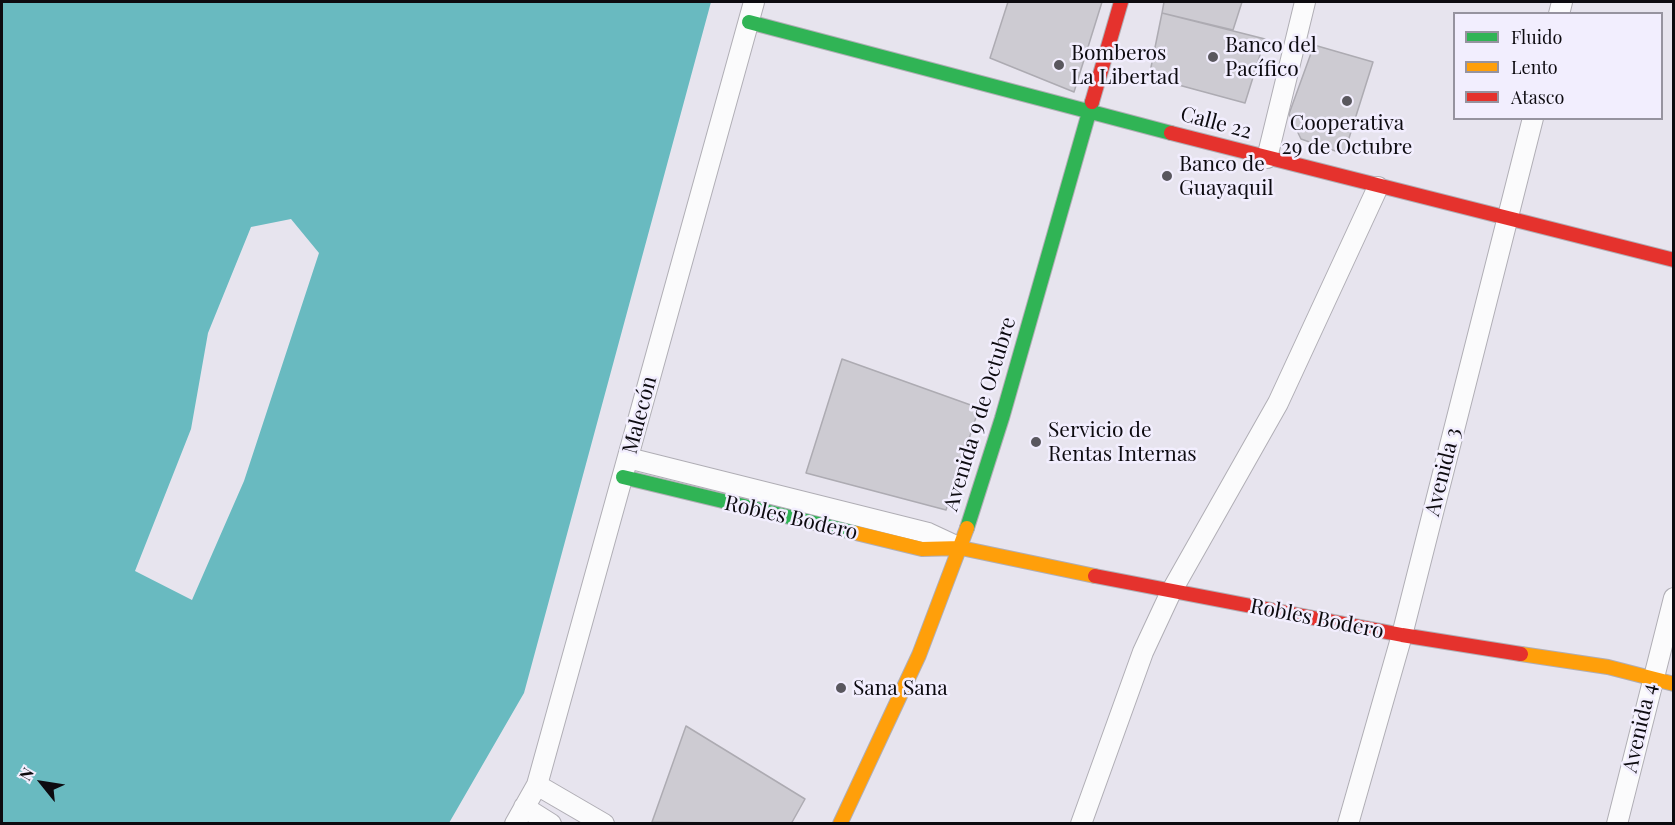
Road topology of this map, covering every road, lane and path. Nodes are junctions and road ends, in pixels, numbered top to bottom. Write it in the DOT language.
graph roads {
  1 [pos="754,2"];
  2 [pos="1121,2"];
  3 [pos="1305,2"];
  4 [pos="748,22"];
  5 [pos="1091,111"];
  6 [pos="1532,120"];
  7 [pos="1267,158"];
  8 [pos="1378,187"];
  9 [pos="1508,216"];
  10 [pos="1674,260"];
  11 [pos="625,468"];
  12 [pos="961,548"];
  13 [pos="1171,592"];
  14 [pos="1674,598"];
  15 [pos="1402,635"];
  16 [pos="1652,679"];
  17 [pos="1674,684"];
  18 [pos="537,785"];
  19 [pos="520,815"];
  20 [pos="551,824"];
  21 [pos="604,824"];
  22 [pos="840,824"];
  23 [pos="1081,824"];
  24 [pos="1348,824"];
  25 [pos="1617,824"];
  1 -- 4 [label="street, Malecón"];
  2 -- 5 [label="street, Avenida 9 de Octubre"];
  3 -- 7 [label="street"];
  4 -- 5 [label="street, Calle 22"];
  4 -- 11 [label="street, Malecón"];
  5 -- 7 [label="street, Calle 22"];
  5 -- 12 [label="street, Avenida 9 de Octubre"];
  6 -- 9 [label="street, Avenida 3"];
  7 -- 8 [label="street, Calle 22"];
  8 -- 9 [label="street, Calle 22"];
  8 -- 13 [label="street"];
  9 -- 10 [label="street, Calle 22"];
  9 -- 15 [label="street, Avenida 3"];
  11 -- 12 [label="street, Robles Bodero"];
  11 -- 18 [label="street, Malecón"];
  12 -- 13 [label="street, Robles Bodero"];
  12 -- 22 [label="street, Avenida 9 de Octubre"];
  13 -- 15 [label="street, Robles Bodero"];
  13 -- 23 [label="street"];
  14 -- 16 [label="street, Avenida 4"];
  15 -- 16 [label="street, Robles Bodero"];
  15 -- 24 [label="street, Avenida 3"];
  16 -- 17 [label="street, Robles Bodero"];
  16 -- 25 [label="street, Avenida 4"];
  18 -- 19 [label="street, Malecón"];
  18 -- 21 [label="street"];
  19 -- 20 [label="street"];
}
